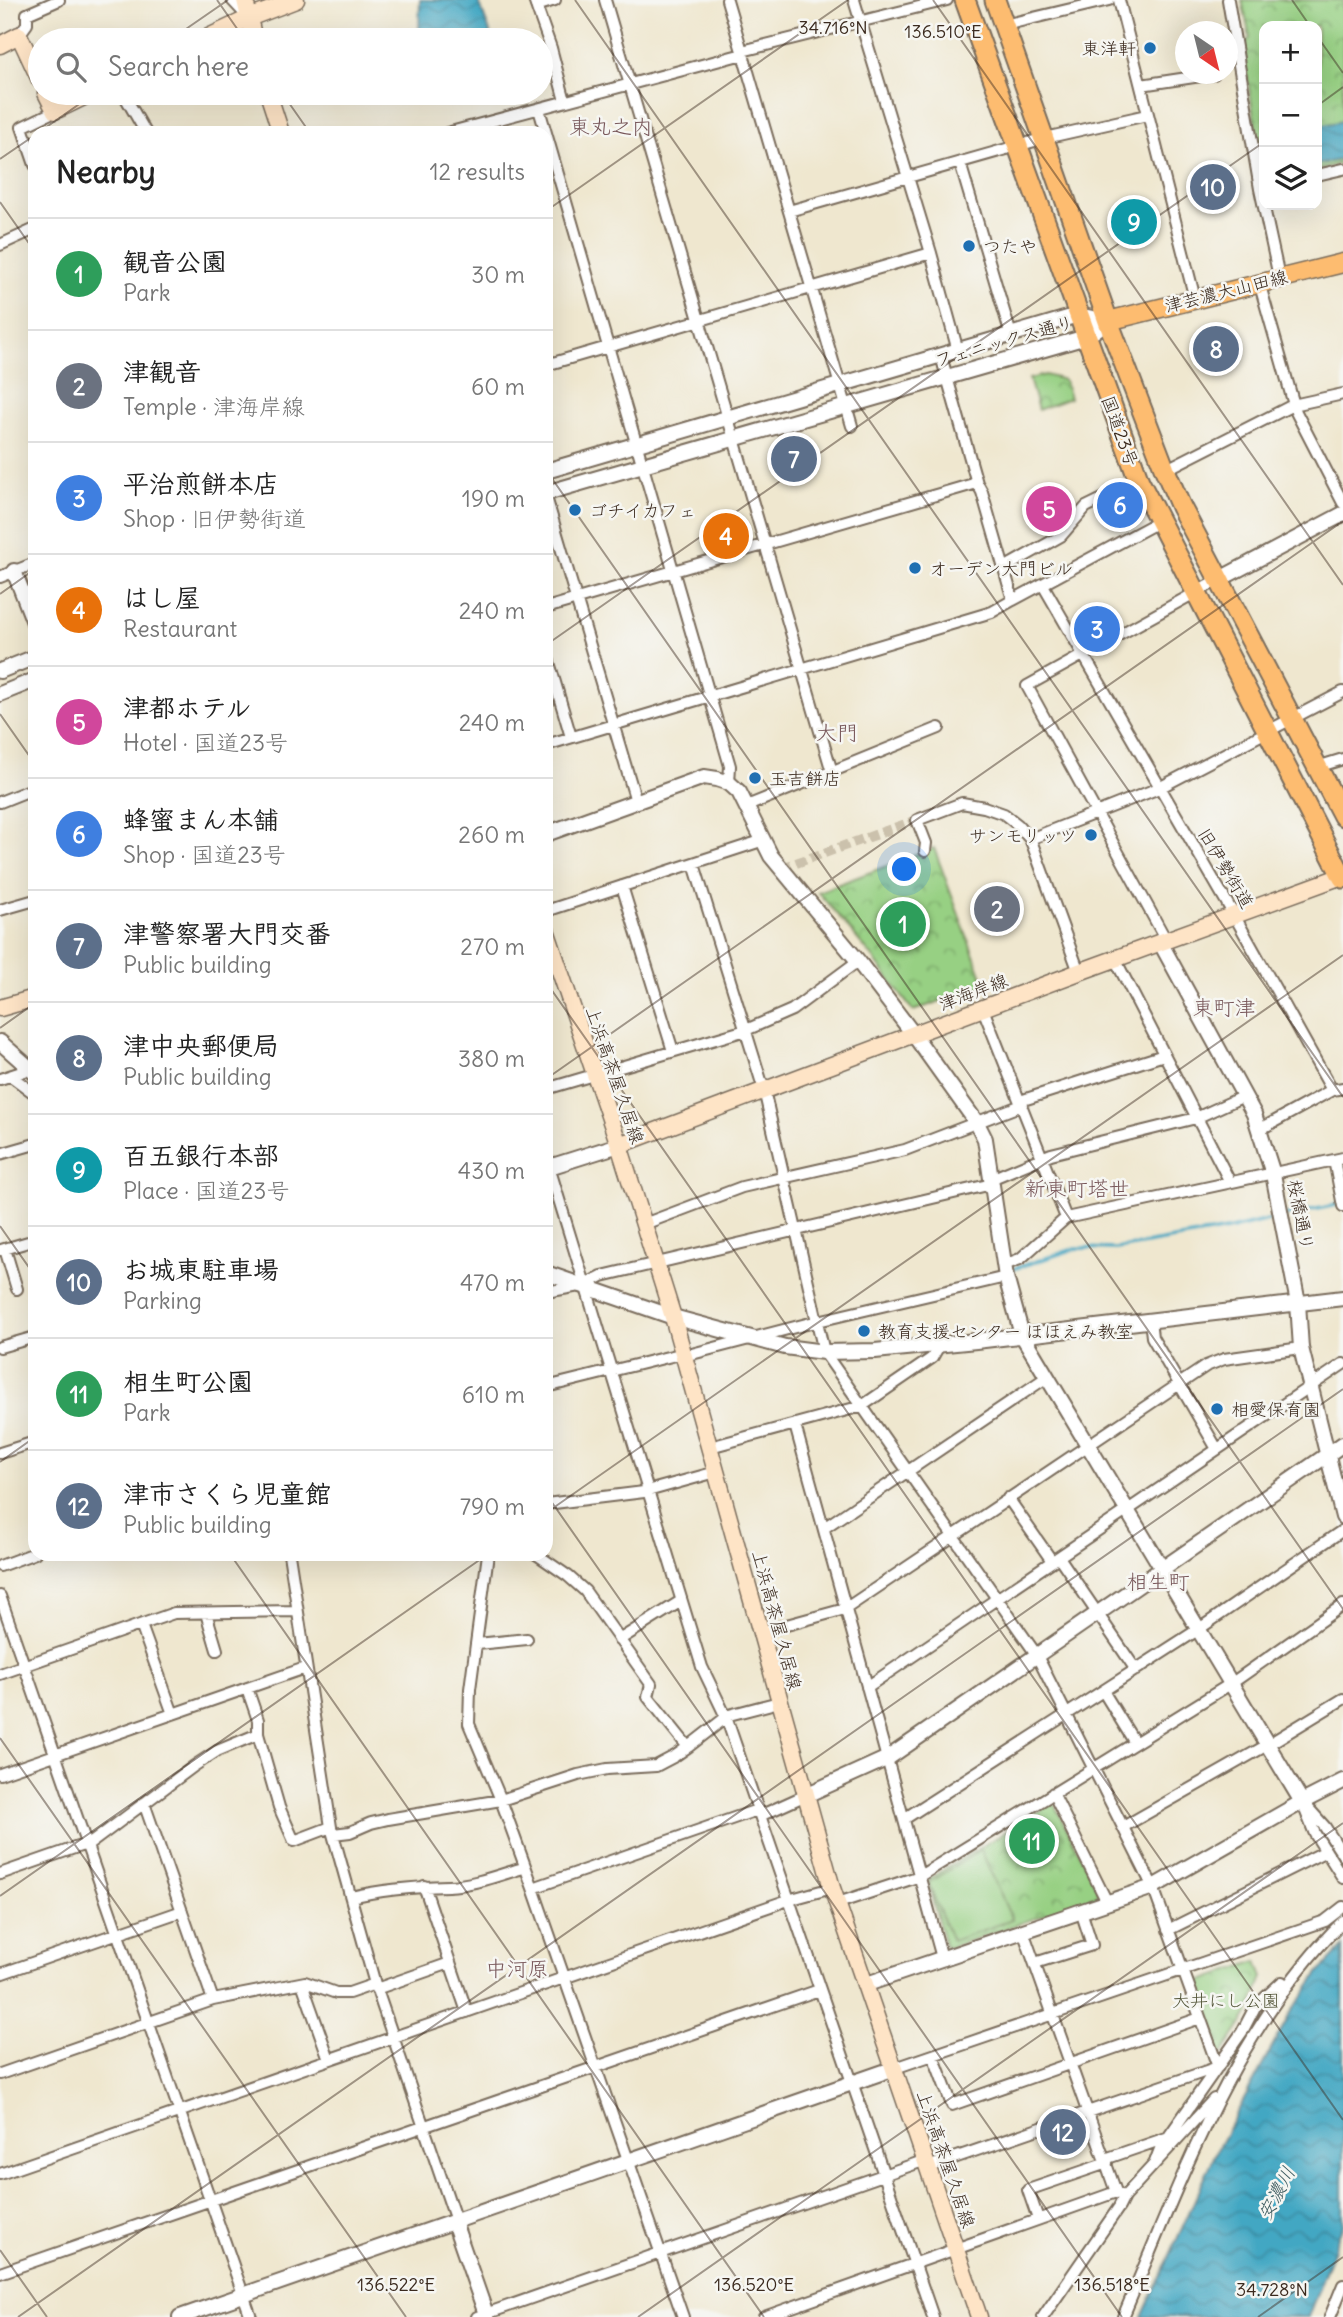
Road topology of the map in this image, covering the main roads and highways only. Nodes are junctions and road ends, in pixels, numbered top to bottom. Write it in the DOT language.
graph roads {
  1 [pos="245,0"];
  2 [pos="296,0"];
  3 [pos="965,0"];
  4 [pos="995,0"];
  5 [pos="249,18"];
  6 [pos="228,28"];
  7 [pos="251,28"];
  8 [pos="0,45"];
  9 [pos="28,54"];
  10 [pos="52,105"];
  11 [pos="67,105"];
  12 [pos="272,105"];
  13 [pos="279,126"];
  14 [pos="1343,262"];
  15 [pos="1108,321"];
  16 [pos="1343,816"];
  17 [pos="1342,877"];
  18 [pos="553,951"];
  19 [pos="28,1000"];
  20 [pos="0,1008"];
  21 [pos="619,1145"];
  22 [pos="979,2317"];
  1 -- 5 [label="main road"];
  2 -- 5 [label="main road"];
  3 -- 17 [label="highway, 国道23号"];
  4 -- 15 [label="highway, 国道23号"];
  5 -- 6 [label="main road"];
  5 -- 7 [label="main road"];
  8 -- 9 [label="main road"];
  10 -- 11 [label="main road"];
  12 -- 13 [label="main road"];
  14 -- 15 [label="main road, 津芸濃大山田線"];
  15 -- 16 [label="highway, 国道23号"];
  17 -- 21 [label="main road, 津海岸線"];
  18 -- 21 [label="main road, 上浜高茶屋久居線"];
  19 -- 20 [label="main road"];
  21 -- 22 [label="main road, 上浜高茶屋久居線"];
}
